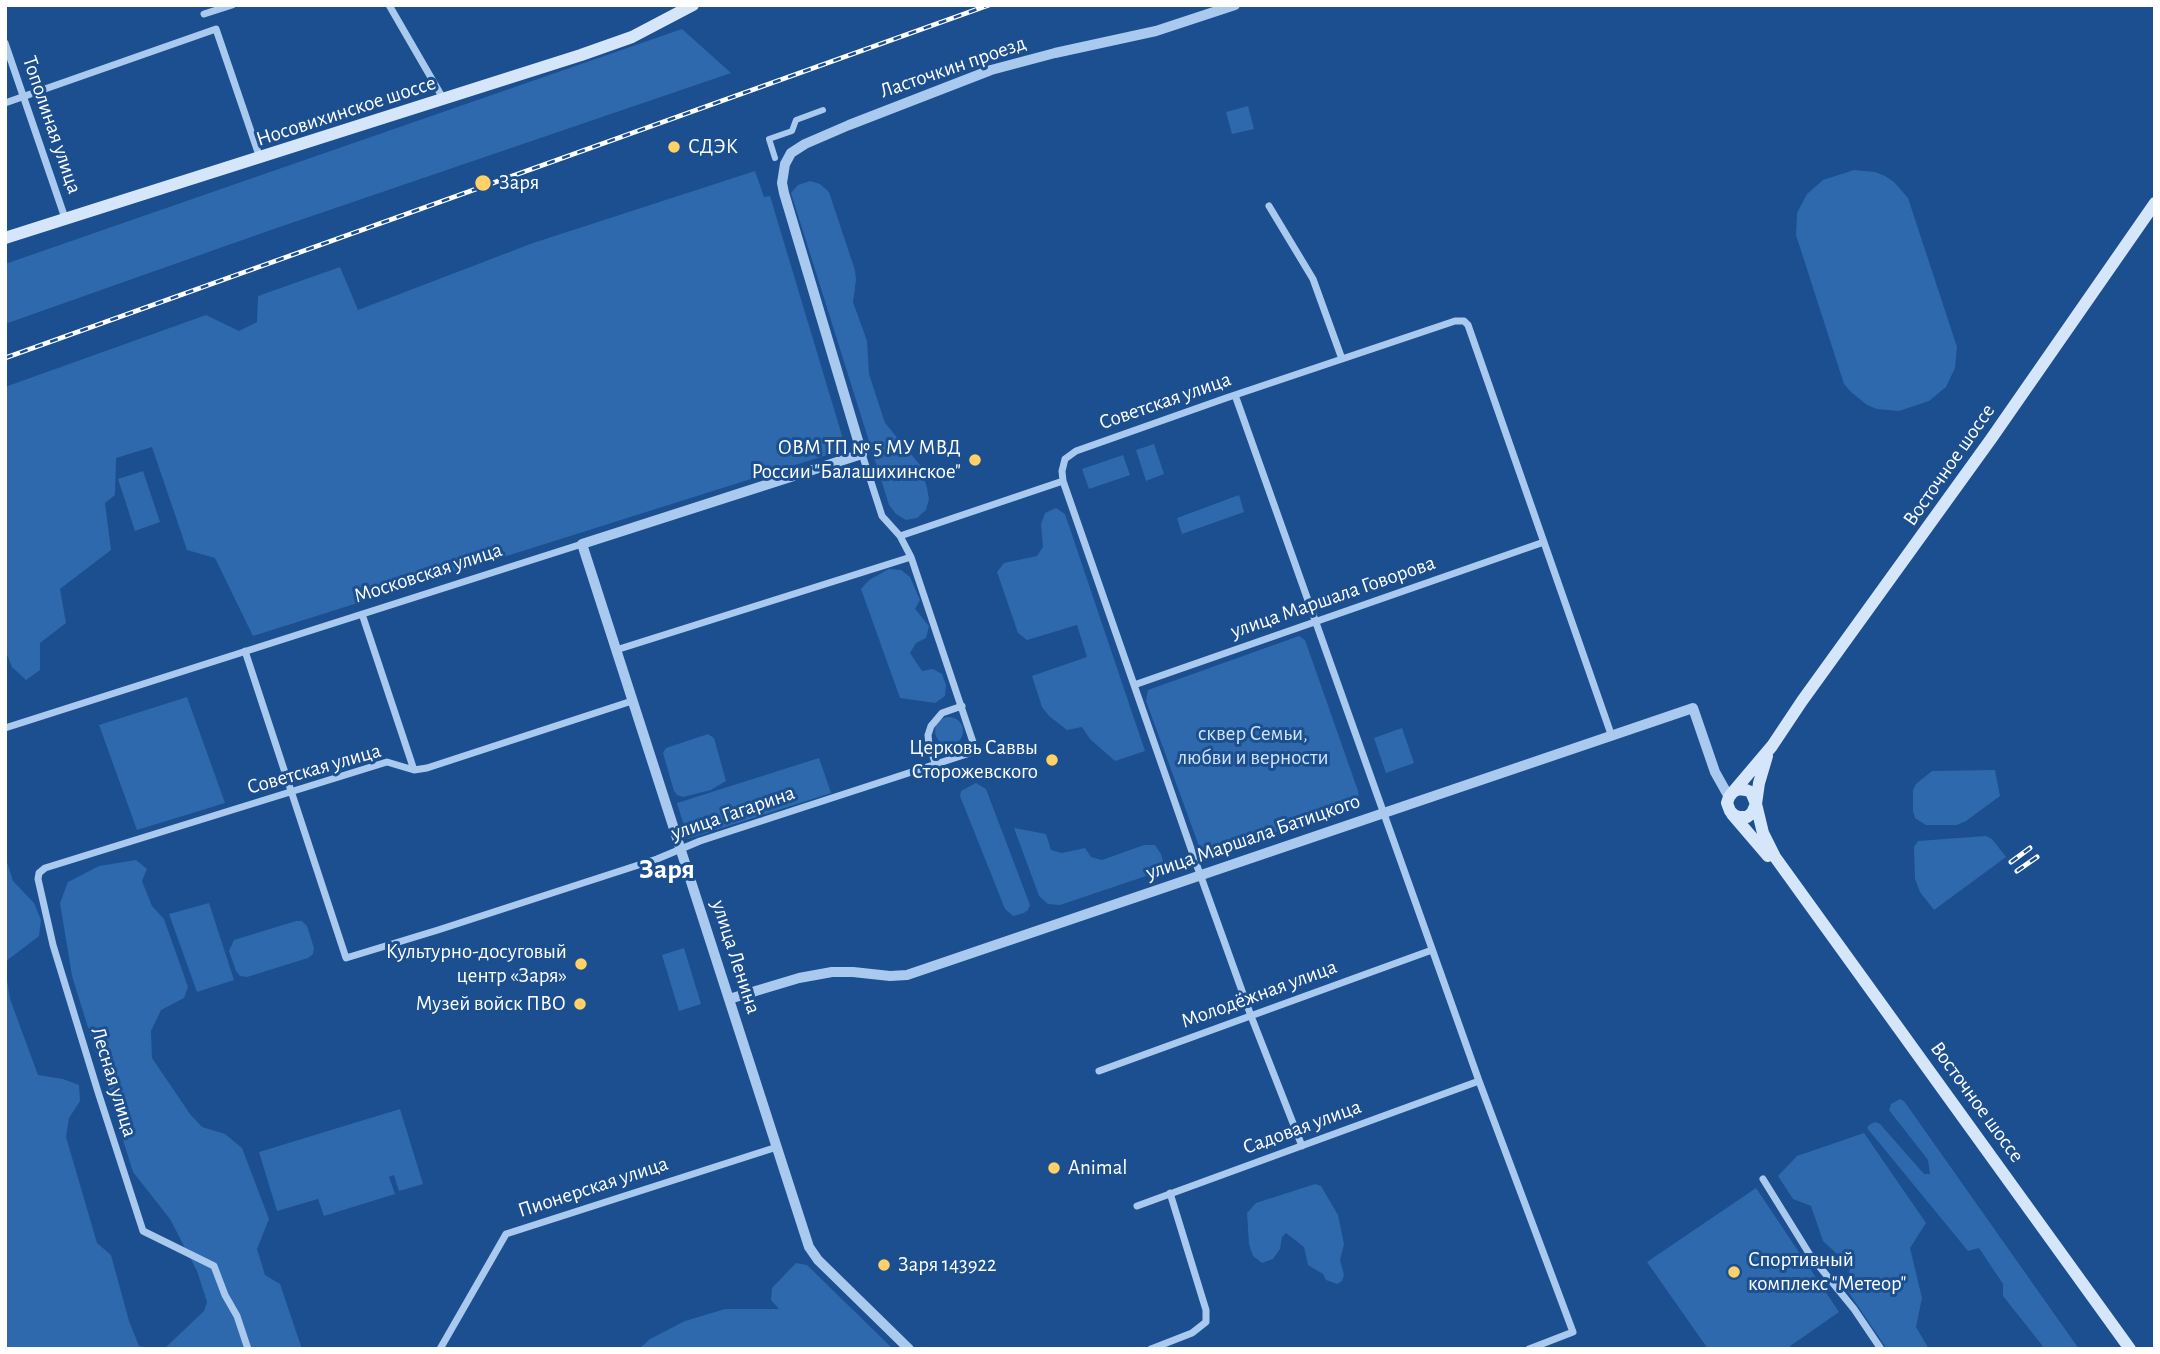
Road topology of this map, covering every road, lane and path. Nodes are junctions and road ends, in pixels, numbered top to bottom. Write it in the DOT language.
graph roads {
  1 [pos="232,5"];
  2 [pos="389,5"];
  3 [pos="693,5"];
  4 [pos="1235,5"];
  5 [pos="204,15"];
  6 [pos="5,43"];
  7 [pos="23,97"];
  8 [pos="444,100"];
  9 [pos="5,103"];
  10 [pos="823,110"];
  11 [pos="260,158"];
  12 [pos="775,158"];
  13 [pos="2155,203"];
  14 [pos="1269,206"];
  15 [pos="65,218"];
  16 [pos="5,238"];
  17 [pos="1342,359"];
  18 [pos="1235,395"];
  19 [pos="862,454"];
  20 [pos="1063,481"];
  21 [pos="900,536"];
  22 [pos="1544,542"];
  23 [pos="582,544"];
  24 [pos="911,557"];
  25 [pos="362,614"];
  26 [pos="1314,622"];
  27 [pos="616,650"];
  28 [pos="245,651"];
  29 [pos="1134,685"];
  30 [pos="632,701"];
  31 [pos="961,706"];
  32 [pos="5,727"];
  33 [pos="1611,734"];
  34 [pos="1772,747"];
  35 [pos="936,765"];
  36 [pos="414,770"];
  37 [pos="291,792"];
  38 [pos="1731,794"];
  39 [pos="1756,804"];
  40 [pos="1730,811"];
  41 [pos="1383,813"];
  42 [pos="680,849"];
  43 [pos="45,868"];
  44 [pos="1201,875"];
  45 [pos="1790,880"];
  46 [pos="1432,950"];
  47 [pos="729,999"];
  48 [pos="1251,1016"];
  49 [pos="1098,1071"];
  50 [pos="1479,1081"];
  51 [pos="1301,1146"];
  52 [pos="777,1147"];
  53 [pos="1763,1180"];
  54 [pos="1170,1194"];
  55 [pos="1136,1206"];
  56 [pos="248,1349"];
  57 [pos="440,1349"];
  58 [pos="909,1349"];
  59 [pos="1151,1349"];
  60 [pos="1529,1349"];
  61 [pos="1881,1349"];
  62 [pos="2130,1349"];
  1 -- 5 [label="street"];
  2 -- 8 [label="street"];
  3 -- 8 [label="main road, Носовихинское шоссе"];
  4 -- 19 [label="street, Ласточкин проезд"];
  6 -- 7 [label="street, Тополиная улица"];
  7 -- 9 [label="street"];
  7 -- 11 [label="street"];
  7 -- 15 [label="street, Тополиная улица"];
  8 -- 11 [label="main road, Носовихинское шоссе"];
  10 -- 12 [label="street"];
  11 -- 15 [label="main road, Носовихинское шоссе"];
  13 -- 34 [label="main road, Восточное шоссе"];
  14 -- 17 [label="street"];
  15 -- 16 [label="main road, Носовихинское шоссе"];
  17 -- 18 [label="street, Советская улица"];
  17 -- 22 [label="street, Советская улица"];
  18 -- 20 [label="street, Советская улица"];
  18 -- 26 [label="street"];
  19 -- 21 [label="street"];
  19 -- 23 [label="street, Московская улица"];
  20 -- 21 [label="street"];
  20 -- 29 [label="street"];
  21 -- 24 [label="street"];
  22 -- 26 [label="street, улица Маршала Говорова"];
  22 -- 33 [label="street"];
  23 -- 25 [label="street, Московская улица"];
  23 -- 27 [label="street, улица Ленина"];
  24 -- 27 [label="street"];
  24 -- 31 [label="street"];
  25 -- 28 [label="street, Московская улица"];
  25 -- 36 [label="street"];
  26 -- 29 [label="street, улица Маршала Говорова"];
  26 -- 41 [label="street"];
  27 -- 30 [label="street, улица Ленина"];
  28 -- 32 [label="street, Московская улица"];
  28 -- 37 [label="street"];
  29 -- 44 [label="street"];
  30 -- 36 [label="street, Советская улица"];
  30 -- 42 [label="street, улица Ленина"];
  31 -- 35 [label="street"];
  31 -- 35 [label="street, улица Гагарина"];
  33 -- 38 [label="street, улица Маршала Батицкого"];
  33 -- 41 [label="street, улица Маршала Батицкого"];
  34 -- 38 [label="main road, Восточное шоссе"];
  34 -- 39 [label="main road, Восточное шоссе"];
  35 -- 42 [label="street, улица Гагарина"];
  36 -- 37 [label="street, Советская улица"];
  37 -- 42 [label="street, улица Гагарина"];
  37 -- 43 [label="street, Советская улица"];
  38 -- 39 [label="main road"];
  38 -- 40 [label="main road"];
  39 -- 40 [label="main road"];
  39 -- 45 [label="main road, Восточное шоссе"];
  40 -- 45 [label="main road, Восточное шоссе"];
  41 -- 44 [label="street, улица Маршала Батицкого"];
  41 -- 46 [label="street"];
  42 -- 47 [label="street, улица Ленина"];
  43 -- 56 [label="street, Лесная улица"];
  44 -- 47 [label="street, улица Маршала Батицкого"];
  44 -- 48 [label="street"];
  45 -- 62 [label="main road, Восточное шоссе"];
  46 -- 48 [label="street, Молодёжная улица"];
  46 -- 50 [label="street"];
  47 -- 52 [label="street, улица Ленина"];
  48 -- 49 [label="street, Молодёжная улица"];
  48 -- 51 [label="street"];
  50 -- 51 [label="street, Садовая улица"];
  50 -- 60 [label="street"];
  51 -- 54 [label="street, Садовая улица"];
  52 -- 57 [label="street, Пионерская улица"];
  52 -- 58 [label="street, улица Ленина"];
  53 -- 61 [label="street"];
  54 -- 55 [label="street, Садовая улица"];
  54 -- 59 [label="street"];
}
